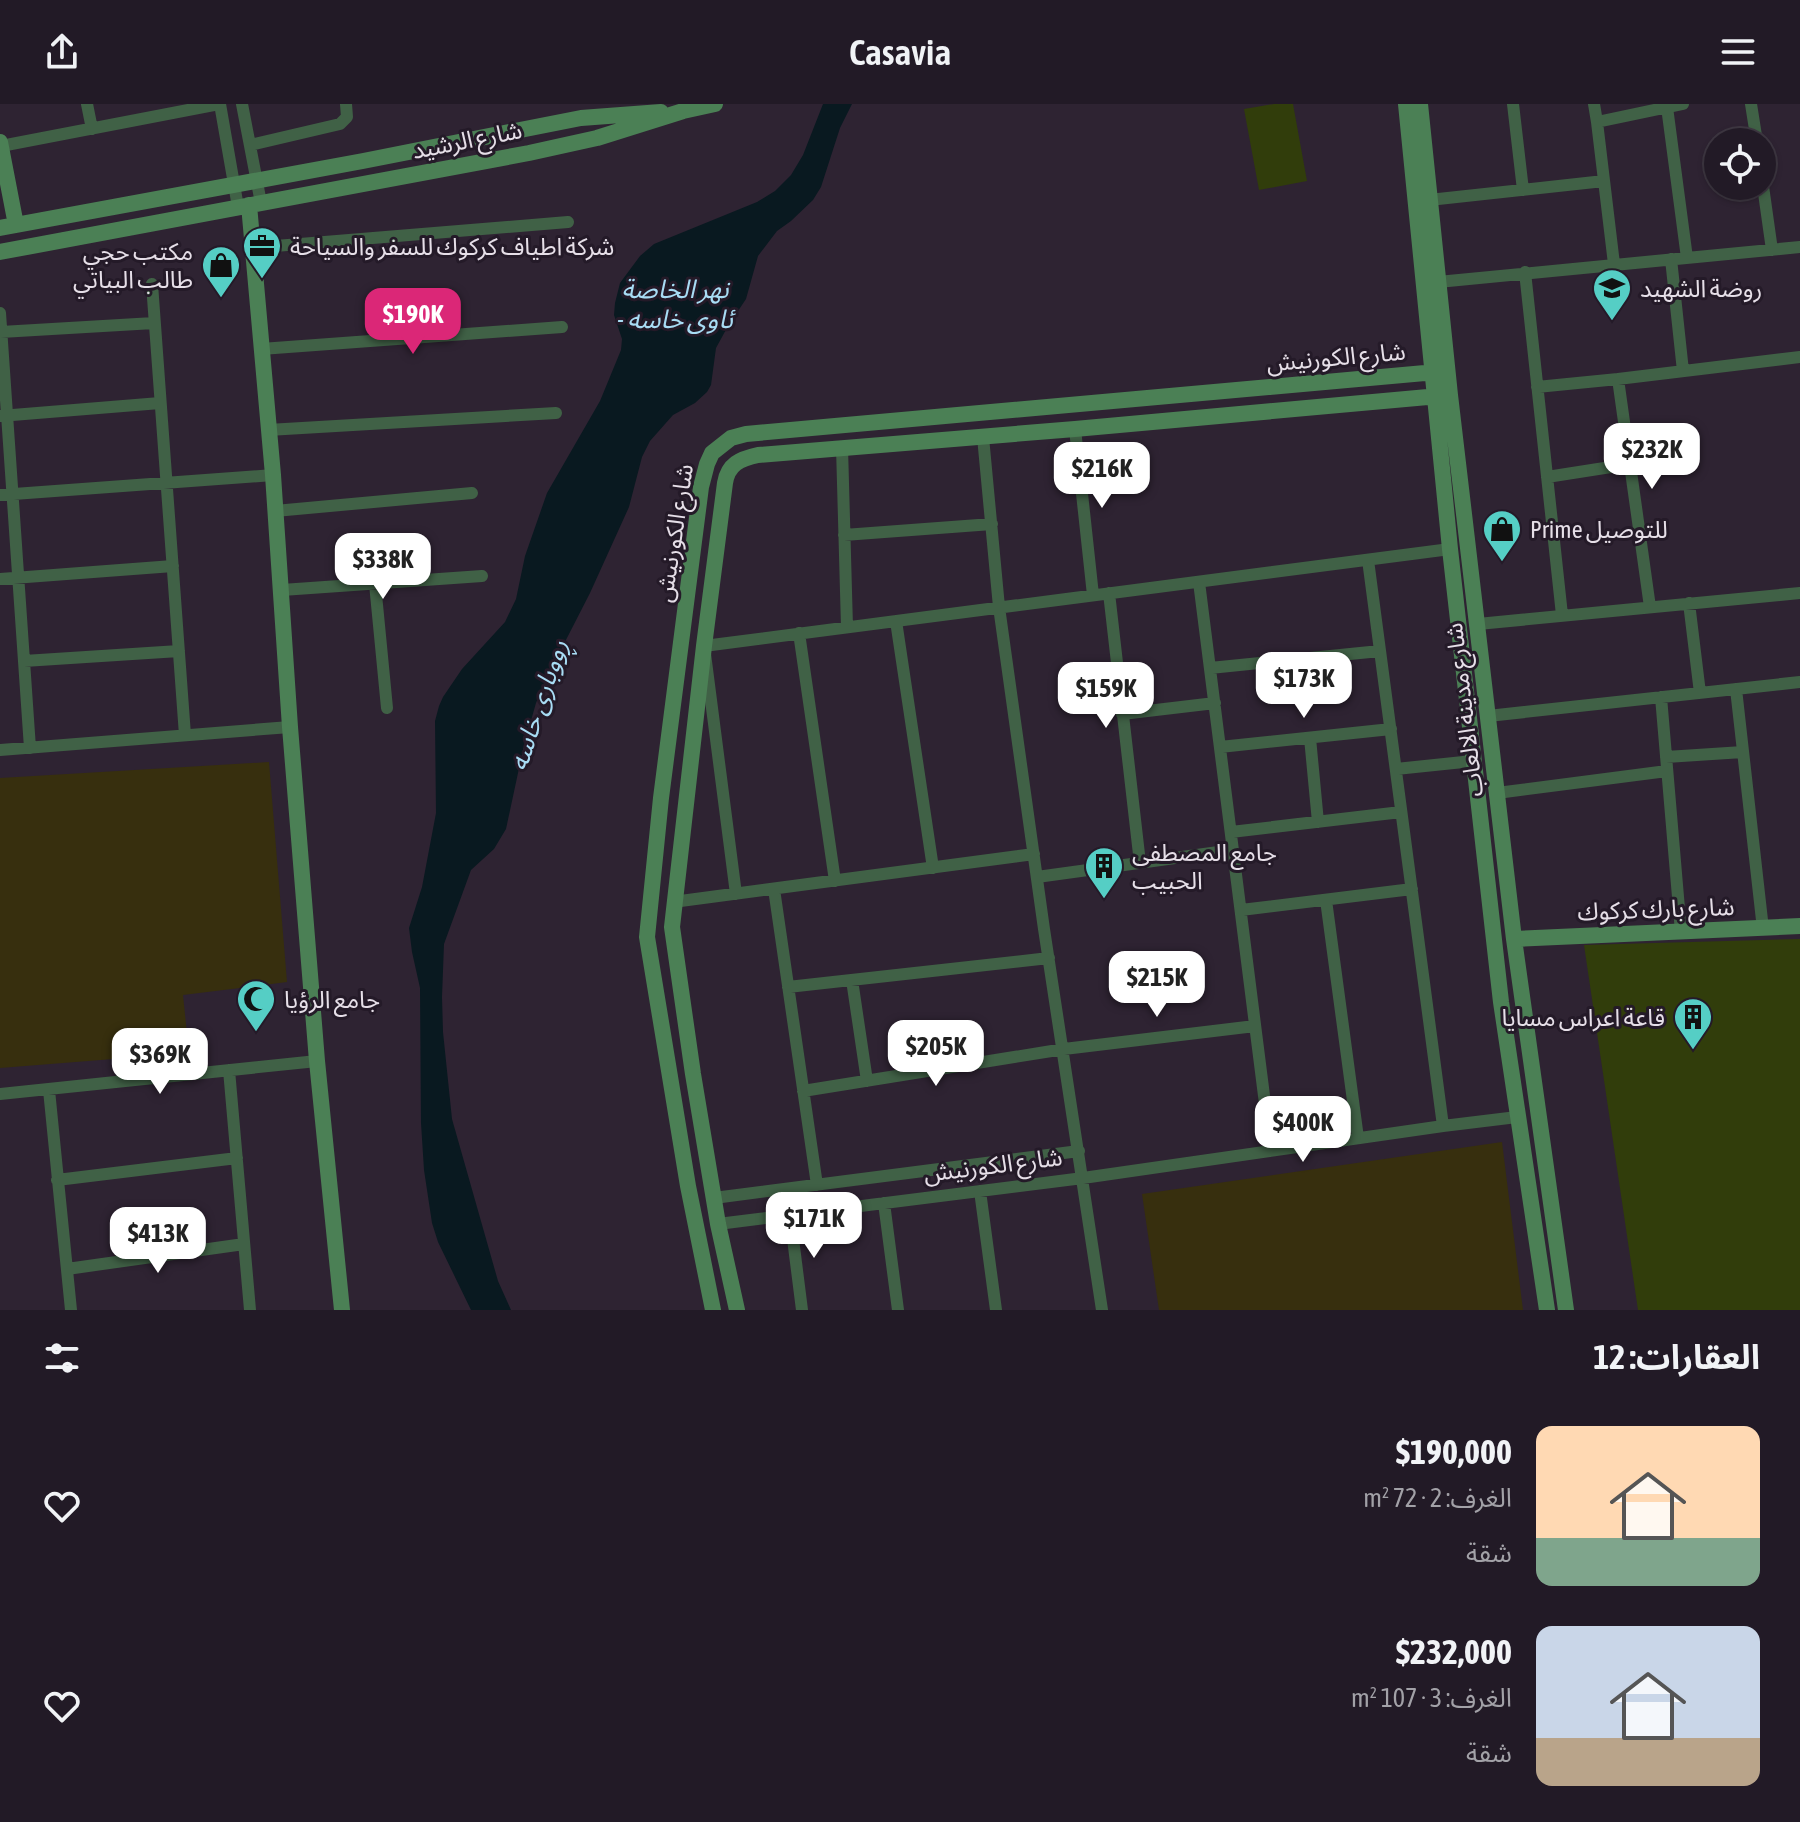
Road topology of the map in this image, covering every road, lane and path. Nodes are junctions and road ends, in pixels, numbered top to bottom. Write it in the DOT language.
graph roads {
  1 [pos="87,104"];
  2 [pos="219,104"];
  3 [pos="242,104"];
  4 [pos="346,104"];
  5 [pos="715,104"];
  6 [pos="1406,104"];
  7 [pos="1420,104"];
  8 [pos="1513,104"];
  9 [pos="1594,104"];
  10 [pos="1683,104"];
  11 [pos="1751,104"];
  12 [pos="1667,107"];
  13 [pos="683,111"];
  14 [pos="1597,122"];
  15 [pos="1755,128"];
  16 [pos="92,129"];
  17 [pos="0,144"];
  18 [pos="250,145"];
  19 [pos="257,181"];
  20 [pos="1604,181"];
  21 [pos="234,185"];
  22 [pos="1523,190"];
  23 [pos="1429,200"];
  24 [pos="1765,200"];
  25 [pos="249,205"];
  26 [pos="7,219"];
  27 [pos="568,222"];
  28 [pos="1800,247"];
  29 [pos="252,248"];
  30 [pos="1772,250"];
  31 [pos="0,252"];
  32 [pos="1687,258"];
  33 [pos="1671,259"];
  34 [pos="1614,264"];
  35 [pos="1525,272"];
  36 [pos="1438,282"];
  37 [pos="152,284"];
  38 [pos="0,313"];
  39 [pos="154,323"];
  40 [pos="562,327"];
  41 [pos="1,332"];
  42 [pos="261,349"];
  43 [pos="1800,357"];
  44 [pos="1683,371"];
  45 [pos="1440,372"];
  46 [pos="1618,379"];
  47 [pos="1537,387"];
  48 [pos="1442,396"];
  49 [pos="1157,397"];
  50 [pos="160,403"];
  51 [pos="556,413"];
  52 [pos="4,416"];
  53 [pos="1157,422"];
  54 [pos="1075,429"];
  55 [pos="268,430"];
  56 [pos="983,437"];
  57 [pos="842,447"];
  58 [pos="1630,464"];
  59 [pos="273,475"];
  60 [pos="1547,477"];
  61 [pos="166,484"];
  62 [pos="472,493"];
  63 [pos="6,495"];
  64 [pos="275,511"];
  65 [pos="992,524"];
  66 [pos="844,535"];
  67 [pos="1450,549"];
  68 [pos="1368,560"];
  69 [pos="173,566"];
  70 [pos="482,576"];
  71 [pos="19,577"];
  72 [pos="0,579"];
  73 [pos="1199,582"];
  74 [pos="375,584"];
  75 [pos="282,590"];
  76 [pos="1109,593"];
  77 [pos="1800,593"];
  78 [pos="1093,595"];
  79 [pos="1689,603"];
  80 [pos="999,607"];
  81 [pos="1650,607"];
  82 [pos="1562,615"];
  83 [pos="896,621"];
  84 [pos="1478,624"];
  85 [pos="847,627"];
  86 [pos="799,633"];
  87 [pos="704,646"];
  88 [pos="179,651"];
  89 [pos="1380,651"];
  90 [pos="24,661"];
  91 [pos="1210,668"];
  92 [pos="1800,682"];
  93 [pos="1736,689"];
  94 [pos="1700,693"];
  95 [pos="1661,697"];
  96 [pos="1215,703"];
  97 [pos="387,708"];
  98 [pos="1122,714"];
  99 [pos="1488,716"];
  100 [pos="290,727"];
  101 [pos="1391,729"];
  102 [pos="185,735"];
  103 [pos="1310,738"];
  104 [pos="1220,747"];
  105 [pos="30,748"];
  106 [pos="0,750"];
  107 [pos="1743,752"];
  108 [pos="1666,757"];
  109 [pos="1473,761"];
  110 [pos="1396,769"];
  111 [pos="1667,771"];
  112 [pos="1497,793"];
  113 [pos="1401,812"];
  114 [pos="1318,822"];
  115 [pos="1231,832"];
  116 [pos="1233,850"];
  117 [pos="1034,854"];
  118 [pos="1505,859"];
  119 [pos="1484,862"];
  120 [pos="1140,863"];
  121 [pos="933,868"];
  122 [pos="1037,877"];
  123 [pos="835,881"];
  124 [pos="774,889"];
  125 [pos="1412,889"];
  126 [pos="736,894"];
  127 [pos="1326,900"];
  128 [pos="673,902"];
  129 [pos="1241,910"];
  130 [pos="1800,926"];
  131 [pos="1763,929"];
  132 [pos="1681,932"];
  133 [pos="1514,939"];
  134 [pos="1049,958"];
  135 [pos="852,980"];
  136 [pos="788,987"];
  137 [pos="683,1006"];
  138 [pos="659,1011"];
  139 [pos="1255,1026"];
  140 [pos="1064,1049"];
  141 [pos="317,1061"];
  142 [pos="229,1070"];
  143 [pos="867,1081"];
  144 [pos="49,1090"];
  145 [pos="803,1091"];
  146 [pos="0,1094"];
  147 [pos="1517,1117"];
  148 [pos="1443,1126"];
  149 [pos="1358,1138"];
  150 [pos="1079,1151"];
  151 [pos="1271,1151"];
  152 [pos="237,1158"];
  153 [pos="1083,1178"];
  154 [pos="57,1180"];
  155 [pos="817,1185"];
  156 [pos="980,1191"];
  157 [pos="714,1198"];
  158 [pos="1551,1200"];
  159 [pos="884,1203"];
  160 [pos="1531,1204"];
  161 [pos="790,1215"];
  162 [pos="718,1224"];
  163 [pos="244,1244"];
  164 [pos="67,1269"];
  165 [pos="71,1310"];
  166 [pos="250,1310"];
  167 [pos="342,1310"];
  168 [pos="713,1310"];
  169 [pos="737,1310"];
  170 [pos="802,1310"];
  171 [pos="898,1310"];
  172 [pos="996,1310"];
  173 [pos="1102,1310"];
  174 [pos="1547,1310"];
  175 [pos="1566,1310"];
  1 -- 16 [label="street"];
  2 -- 16 [label="street"];
  2 -- 21 [label="street"];
  3 -- 18 [label="street"];
  4 -- 18 [label="street"];
  5 -- 13 [label="main road"];
  6 -- 45 [label="main road, شارع مدينة الالعاب"];
  7 -- 23 [label="main road, شارع مدينة الالعاب"];
  8 -- 22 [label="street"];
  9 -- 14 [label="street"];
  10 -- 12 [label="street"];
  11 -- 15 [label="street"];
  12 -- 14 [label="street"];
  12 -- 32 [label="street"];
  13 -- 19 [label="main road, شارع الرشيد"];
  13 -- 25 [label="main road, شارع الرشيد"];
  14 -- 20 [label="street"];
  16 -- 17 [label="street"];
  17 -- 26 [label="main road"];
  18 -- 19 [label="street"];
  19 -- 21 [label="main road, شارع الرشيد"];
  19 -- 25 [label="street"];
  20 -- 22 [label="street"];
  20 -- 34 [label="street"];
  21 -- 25 [label="street"];
  21 -- 26 [label="main road, شارع الرشيد"];
  22 -- 23 [label="street"];
  23 -- 36 [label="main road, شارع مدينة الالعاب"];
  24 -- 30 [label="street"];
  25 -- 29 [label="main road"];
  25 -- 31 [label="main road, شارع الرشيد"];
  27 -- 29 [label="street"];
  28 -- 30 [label="street"];
  29 -- 42 [label="main road"];
  30 -- 32 [label="street"];
  32 -- 33 [label="street"];
  33 -- 34 [label="street"];
  33 -- 44 [label="street"];
  34 -- 35 [label="street"];
  35 -- 36 [label="street"];
  35 -- 47 [label="street"];
  36 -- 45 [label="main road, شارع مدينة الالعاب"];
  37 -- 39 [label="street"];
  38 -- 41 [label="street"];
  39 -- 41 [label="street"];
  39 -- 50 [label="street"];
  40 -- 42 [label="street"];
  41 -- 52 [label="street"];
  42 -- 55 [label="main road"];
  43 -- 44 [label="street"];
  44 -- 46 [label="street"];
  45 -- 48 [label="main road, شارع مدينة الالعاب"];
  45 -- 49 [label="main road, شارع الكورنيش"];
  46 -- 47 [label="street"];
  46 -- 58 [label="street"];
  47 -- 60 [label="street"];
  48 -- 53 [label="main road, شارع الكورنيش"];
  48 -- 67 [label="main road, شارع مدينة الالعاب"];
  48 -- 84 [label="main road, شارع مدينة الالعاب"];
  49 -- 53 [label="main road"];
  49 -- 138 [label="main road, شارع الكورنيش"];
  50 -- 52 [label="street"];
  50 -- 61 [label="street"];
  51 -- 55 [label="street"];
  52 -- 63 [label="street"];
  53 -- 54 [label="main road, شارع الكورنيش"];
  54 -- 56 [label="main road, شارع الكورنيش"];
  54 -- 78 [label="street"];
  55 -- 59 [label="main road"];
  56 -- 57 [label="main road, شارع الكورنيش"];
  56 -- 65 [label="street"];
  57 -- 66 [label="street"];
  57 -- 87 [label="main road, شارع الكورنيش"];
  58 -- 60 [label="street"];
  58 -- 81 [label="street"];
  59 -- 61 [label="street"];
  59 -- 64 [label="main road"];
  60 -- 82 [label="street"];
  61 -- 63 [label="street"];
  61 -- 69 [label="street"];
  62 -- 64 [label="street"];
  63 -- 71 [label="street"];
  64 -- 75 [label="main road"];
  65 -- 66 [label="street"];
  65 -- 80 [label="street"];
  66 -- 85 [label="street"];
  67 -- 68 [label="street"];
  67 -- 109 [label="main road, شارع مدينة الالعاب"];
  68 -- 73 [label="street"];
  68 -- 89 [label="street"];
  69 -- 71 [label="street"];
  69 -- 88 [label="street"];
  70 -- 74 [label="street"];
  71 -- 72 [label="street"];
  71 -- 90 [label="street"];
  73 -- 76 [label="street"];
  73 -- 91 [label="street"];
  74 -- 75 [label="street"];
  74 -- 97 [label="street"];
  75 -- 100 [label="main road"];
  76 -- 78 [label="street"];
  76 -- 98 [label="street"];
  77 -- 79 [label="street"];
  78 -- 80 [label="street"];
  79 -- 81 [label="street"];
  79 -- 94 [label="street"];
  80 -- 83 [label="street"];
  80 -- 117 [label="street"];
  81 -- 82 [label="street"];
  82 -- 84 [label="street"];
  83 -- 85 [label="street"];
  83 -- 121 [label="street"];
  84 -- 99 [label="main road, شارع مدينة الالعاب"];
  85 -- 86 [label="street"];
  86 -- 87 [label="street"];
  86 -- 123 [label="street"];
  87 -- 126 [label="street"];
  87 -- 128 [label="main road, شارع الكورنيش"];
  88 -- 90 [label="street"];
  88 -- 102 [label="street"];
  89 -- 91 [label="street"];
  89 -- 101 [label="street"];
  90 -- 105 [label="street"];
  91 -- 96 [label="street"];
  92 -- 93 [label="street"];
  93 -- 94 [label="street"];
  93 -- 107 [label="street"];
  94 -- 95 [label="street"];
  95 -- 99 [label="street"];
  95 -- 108 [label="street"];
  96 -- 98 [label="street"];
  96 -- 104 [label="street"];
  98 -- 120 [label="street"];
  99 -- 112 [label="main road, شارع مدينة الالعاب"];
  100 -- 102 [label="street"];
  100 -- 141 [label="main road"];
  101 -- 103 [label="street"];
  101 -- 110 [label="street"];
  102 -- 105 [label="street"];
  103 -- 104 [label="street"];
  103 -- 114 [label="street"];
  104 -- 115 [label="street"];
  105 -- 106 [label="street"];
  107 -- 108 [label="street"];
  107 -- 131 [label="street"];
  108 -- 111 [label="street"];
  109 -- 110 [label="street"];
  109 -- 119 [label="main road, شارع مدينة الالعاب"];
  110 -- 113 [label="street"];
  111 -- 112 [label="street"];
  111 -- 132 [label="street"];
  112 -- 118 [label="main road, شارع مدينة الالعاب"];
  113 -- 114 [label="street"];
  113 -- 125 [label="street"];
  114 -- 115 [label="street"];
  115 -- 116 [label="street"];
  116 -- 120 [label="street"];
  116 -- 129 [label="street"];
  117 -- 121 [label="street"];
  117 -- 122 [label="street"];
  118 -- 119 [label="main road"];
  118 -- 133 [label="main road, شارع مدينة الالعاب"];
  119 -- 147 [label="main road, شارع مدينة الالعاب"];
  120 -- 122 [label="street"];
  121 -- 123 [label="street"];
  122 -- 134 [label="street"];
  123 -- 124 [label="street"];
  124 -- 126 [label="street"];
  124 -- 136 [label="street"];
  125 -- 127 [label="street"];
  125 -- 148 [label="street"];
  126 -- 128 [label="street"];
  127 -- 129 [label="street"];
  127 -- 149 [label="street"];
  128 -- 137 [label="main road, شارع الكورنيش"];
  129 -- 139 [label="street"];
  130 -- 131 [label="main road, شارع بارك كركوك"];
  131 -- 132 [label="main road, شارع بارك كركوك"];
  132 -- 133 [label="main road, شارع بارك كركوك"];
  133 -- 158 [label="main road, شارع مدينة الالعاب"];
  134 -- 135 [label="street"];
  134 -- 140 [label="street"];
  135 -- 136 [label="street"];
  135 -- 143 [label="street"];
  136 -- 145 [label="street"];
  137 -- 138 [label="main road"];
  137 -- 157 [label="main road, شارع الكورنيش"];
  138 -- 168 [label="main road, شارع الكورنيش"];
  139 -- 140 [label="street"];
  139 -- 151 [label="street"];
  140 -- 143 [label="street"];
  140 -- 150 [label="street"];
  141 -- 142 [label="street"];
  141 -- 167 [label="main road"];
  142 -- 144 [label="street"];
  142 -- 152 [label="street"];
  143 -- 145 [label="street"];
  144 -- 146 [label="street"];
  144 -- 154 [label="street"];
  145 -- 155 [label="street"];
  147 -- 148 [label="street, شارع الكورنيش"];
  147 -- 160 [label="main road, شارع مدينة الالعاب"];
  148 -- 149 [label="street, شارع الكورنيش"];
  149 -- 151 [label="street, شارع الكورنيش"];
  150 -- 153 [label="street"];
  150 -- 155 [label="street"];
  151 -- 153 [label="street, شارع الكورنيش"];
  152 -- 154 [label="street"];
  152 -- 163 [label="street"];
  153 -- 156 [label="street, شارع الكورنيش"];
  153 -- 173 [label="street"];
  154 -- 164 [label="street"];
  155 -- 157 [label="street"];
  156 -- 159 [label="street, شارع الكورنيش"];
  156 -- 172 [label="street"];
  157 -- 162 [label="main road, شارع الكورنيش"];
  158 -- 160 [label="main road"];
  158 -- 175 [label="main road, شارع مدينة الالعاب"];
  159 -- 161 [label="street, شارع الكورنيش"];
  159 -- 171 [label="street"];
  160 -- 174 [label="main road, شارع مدينة الالعاب"];
  161 -- 162 [label="street, شارع الكورنيش"];
  161 -- 170 [label="street"];
  162 -- 169 [label="main road, شارع الكورنيش"];
  163 -- 164 [label="street"];
  163 -- 166 [label="street"];
  164 -- 165 [label="street"];
}
